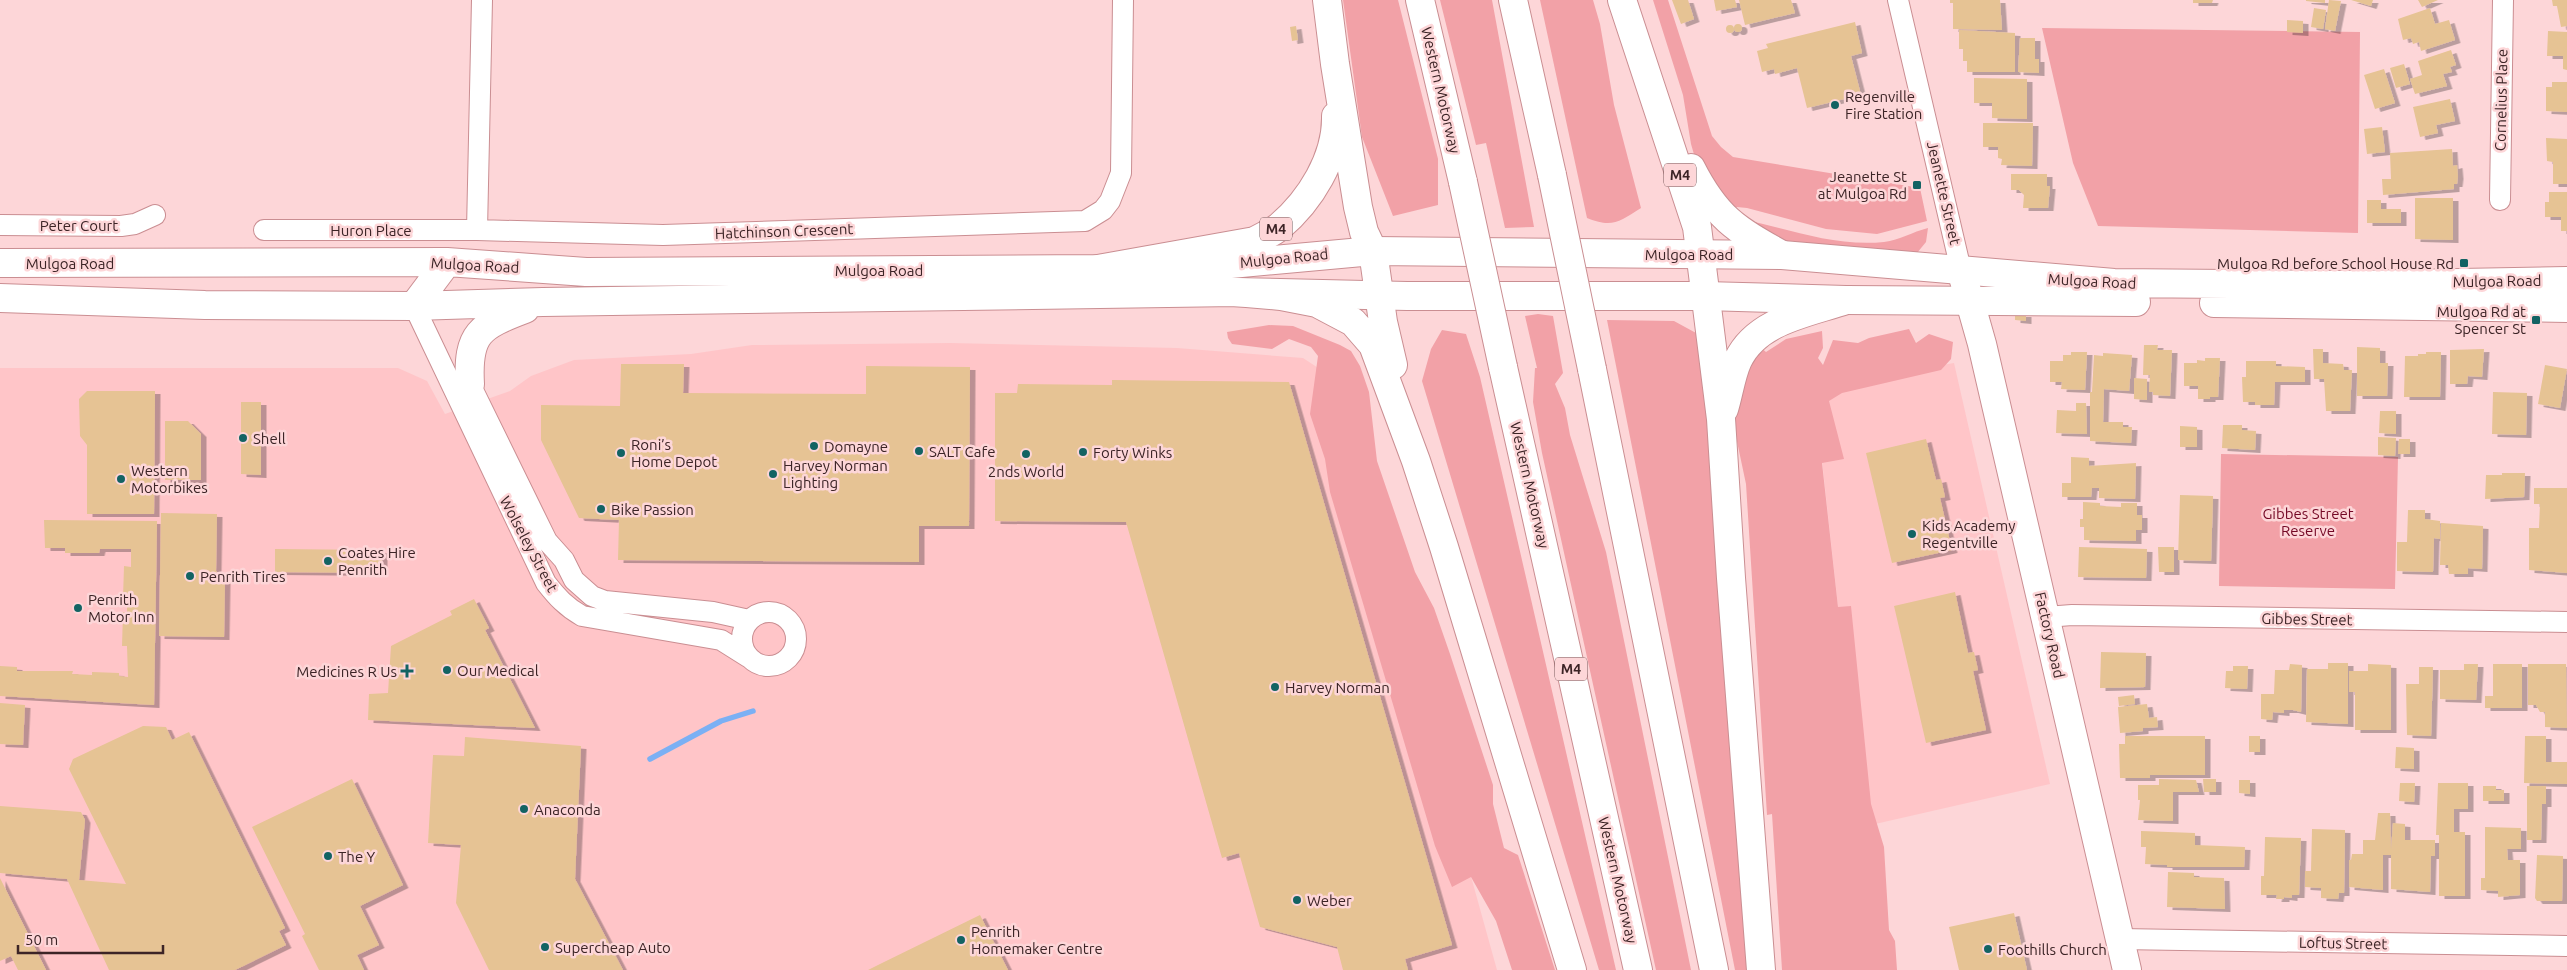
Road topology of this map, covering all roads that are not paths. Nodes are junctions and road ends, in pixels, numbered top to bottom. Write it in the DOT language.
graph roads {
  1 [pos="482,0"];
  2 [pos="1123,0"];
  3 [pos="1327,0"];
  4 [pos="1420,0"];
  5 [pos="1513,0"];
  6 [pos="1622,0"];
  7 [pos="1898,0"];
  8 [pos="2503,0"];
  9 [pos="1335,64"];
  10 [pos="1655,97"];
  11 [pos="2500,200"];
  12 [pos="155,215"];
  13 [pos="0,225"];
  14 [pos="264,230"];
  15 [pos="477,230"];
  16 [pos="1373,252"];
  17 [pos="1700,254"];
  18 [pos="1782,255"];
  19 [pos="447,262"];
  20 [pos="0,263"];
  21 [pos="1098,269"];
  22 [pos="1961,270"];
  23 [pos="2567,281"];
  24 [pos="1235,292"];
  25 [pos="1379,294"];
  26 [pos="1705,296"];
  27 [pos="0,298"];
  28 [pos="1846,300"];
  29 [pos="1971,300"];
  30 [pos="543,302"];
  31 [pos="414,306"];
  32 [pos="2567,308"];
  33 [pos="470,384"];
  34 [pos="1722,419"];
  35 [pos="1416,461"];
  36 [pos="2046,618"];
  37 [pos="749,620"];
  38 [pos="2567,622"];
  39 [pos="748,657"];
  40 [pos="2120,939"];
  41 [pos="2567,946"];
  42 [pos="1572,970"];
  43 [pos="1638,970"];
  44 [pos="1714,970"];
  45 [pos="1762,970"];
  46 [pos="2127,970"];
  1 -- 15 [label="street"];
  2 -- 15 [label="street, Hatchinson Crescent"];
  3 -- 9 [label="main road, M4"];
  4 -- 43 [label="main road, Western Motorway / M4, bridge"];
  5 -- 44 [label="main road, bridge"];
  6 -- 10 [label="main road, M4"];
  7 -- 22 [label="street, Jeanette Street"];
  8 -- 11 [label="street, Cornelius Place"];
  9 -- 16 [label="main road, M4"];
  9 -- 21 [label="main road, M4"];
  10 -- 17 [label="main road, M4"];
  10 -- 18 [label="main road"];
  12 -- 13 [label="street, Peter Court"];
  14 -- 15 [label="street, Huron Place"];
  16 -- 17 [label="main road, Mulgoa Road"];
  16 -- 21 [label="main road, Mulgoa Road"];
  16 -- 25 [label="main road"];
  17 -- 18 [label="main road, Mulgoa Road"];
  17 -- 26 [label="main road, M4"];
  18 -- 22 [label="main road, Mulgoa Road"];
  19 -- 20 [label="main road, Mulgoa Road"];
  19 -- 21 [label="main road, Mulgoa Road"];
  19 -- 31 [label="main road"];
  22 -- 23 [label="main road, Mulgoa Road"];
  22 -- 29 [label="main road, Factory Road"];
  24 -- 25 [label="main road, Mulgoa Road"];
  24 -- 30 [label="main road, Mulgoa Road"];
  24 -- 35 [label="main road"];
  25 -- 26 [label="main road, Mulgoa Road"];
  25 -- 35 [label="main road"];
  26 -- 28 [label="main road, Mulgoa Road"];
  26 -- 34 [label="main road, M4"];
  27 -- 31 [label="main road, Mulgoa Road"];
  28 -- 29 [label="main road, Mulgoa Road"];
  28 -- 34 [label="main road, M4"];
  29 -- 32 [label="main road, Mulgoa Road"];
  29 -- 36 [label="main road, Factory Road"];
  30 -- 31 [label="main road, Mulgoa Road"];
  30 -- 33 [label="main road"];
  31 -- 39 [label="street, Wolseley Street"];
  33 -- 37 [label="street, Wolseley Street"];
  34 -- 45 [label="main road, M4"];
  35 -- 42 [label="main road"];
  36 -- 38 [label="street, Gibbes Street"];
  36 -- 40 [label="main road, Factory Road"];
  37 -- 39 [label="street"];
  37 -- 39 [label="street"];
  40 -- 41 [label="street, Loftus Street"];
  40 -- 46 [label="main road, Factory Road"];
}
